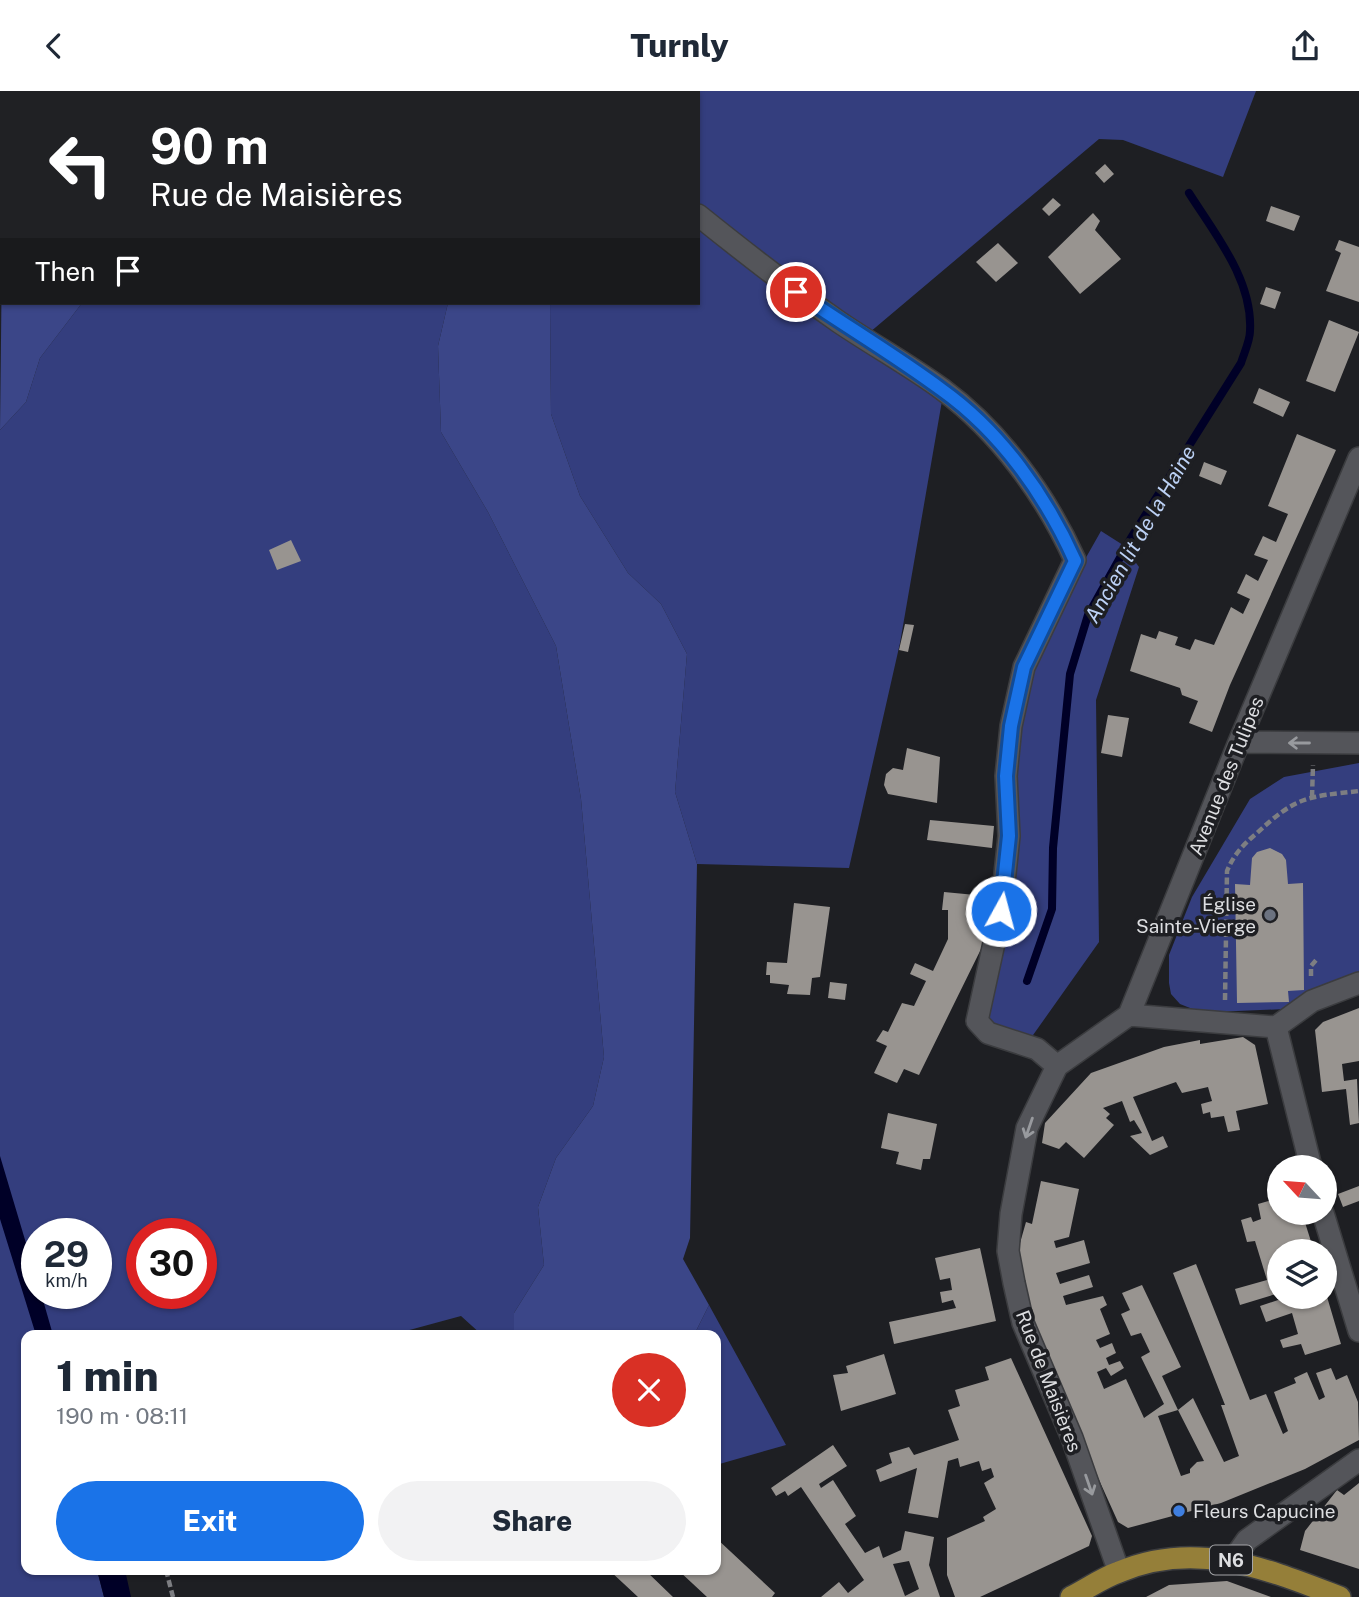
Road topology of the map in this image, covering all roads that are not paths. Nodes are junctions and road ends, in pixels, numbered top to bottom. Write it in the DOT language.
graph roads {
  1 [pos="700,217"];
  2 [pos="1359,458"];
  3 [pos="1239,743"];
  4 [pos="1359,743"];
  5 [pos="1359,983"];
  6 [pos="1129,1015"];
  7 [pos="1276,1027"];
  8 [pos="1058,1066"];
  9 [pos="1308,1155"];
  10 [pos="1327,1225"];
  11 [pos="1359,1331"];
  12 [pos="1359,1460"];
  13 [pos="1233,1560"];
  14 [pos="1119,1572"];
  15 [pos="1072,1597"];
  16 [pos="1340,1597"];
  1 -- 8 [label="street"];
  2 -- 3 [label="street, Avenue des Tulipes"];
  4 -- 3 [label="street, one-way"];
  3 -- 6 [label="street, Avenue des Tulipes"];
  5 -- 7 [label="street"];
  6 -- 7 [label="street"];
  6 -- 8 [label="street"];
  7 -- 9 [label="street"];
  8 -- 14 [label="street, Rue de Maisières, one-way"];
  10 -- 11 [label="street"];
  12 -- 13 [label="street"];
  13 -- 14 [label="main road, N6"];
  13 -- 16 [label="main road, N6"];
  14 -- 15 [label="main road, N6"];
}
